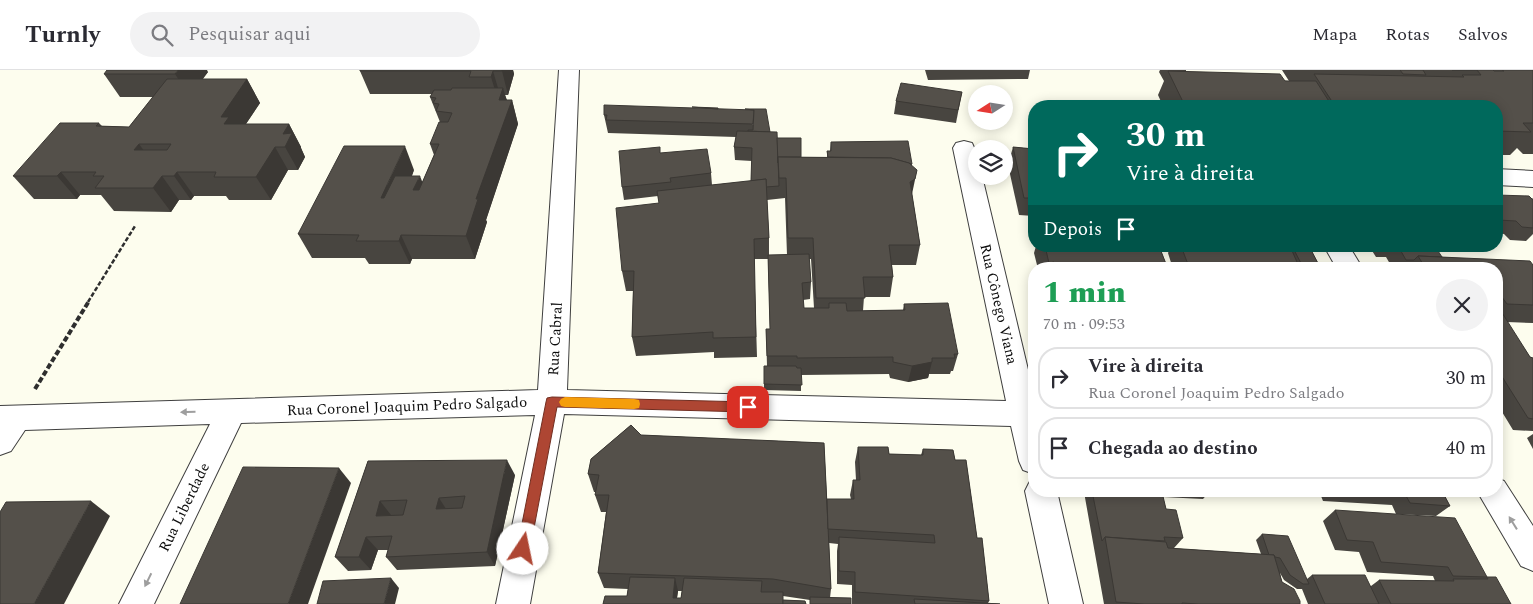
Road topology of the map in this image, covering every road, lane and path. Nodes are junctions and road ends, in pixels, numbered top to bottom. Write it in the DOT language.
graph roads {
  1 [pos="569,70"];
  2 [pos="964,148"];
  3 [pos="1503,178"];
  4 [pos="1533,179"];
  5 [pos="135,226"];
  6 [pos="44,373"];
  7 [pos="552,402"];
  8 [pos="232,411"];
  9 [pos="1023,414"];
  10 [pos="9,417"];
  11 [pos="1028,435"];
  12 [pos="0,442"];
  13 [pos="1042,497"];
  14 [pos="1497,497"];
  15 [pos="1533,555"];
  16 [pos="136,604"];
  17 [pos="513,604"];
  18 [pos="1066,604"];
  1 -- 7 [label="street, Rua Cabral"];
  2 -- 9 [label="street, Rua Cônego Viana"];
  3 -- 4 [label="street"];
  5 -- 6 [label="path"];
  7 -- 8 [label="street, Rua Coronel Joaquim Pedro Salgado"];
  7 -- 9 [label="street, Rua Coronel Joaquim Pedro Salgado"];
  7 -- 17 [label="street, Rua Cabral"];
  8 -- 10 [label="street, Rua Coronel Joaquim Pedro Salgado, one-way"];
  8 -- 16 [label="street, Rua Liberdade, one-way"];
  9 -- 11 [label="street, Rua Cônego Viana"];
  10 -- 12 [label="street"];
  13 -- 18 [label="street"];
  15 -- 14 [label="street, one-way"];
}
